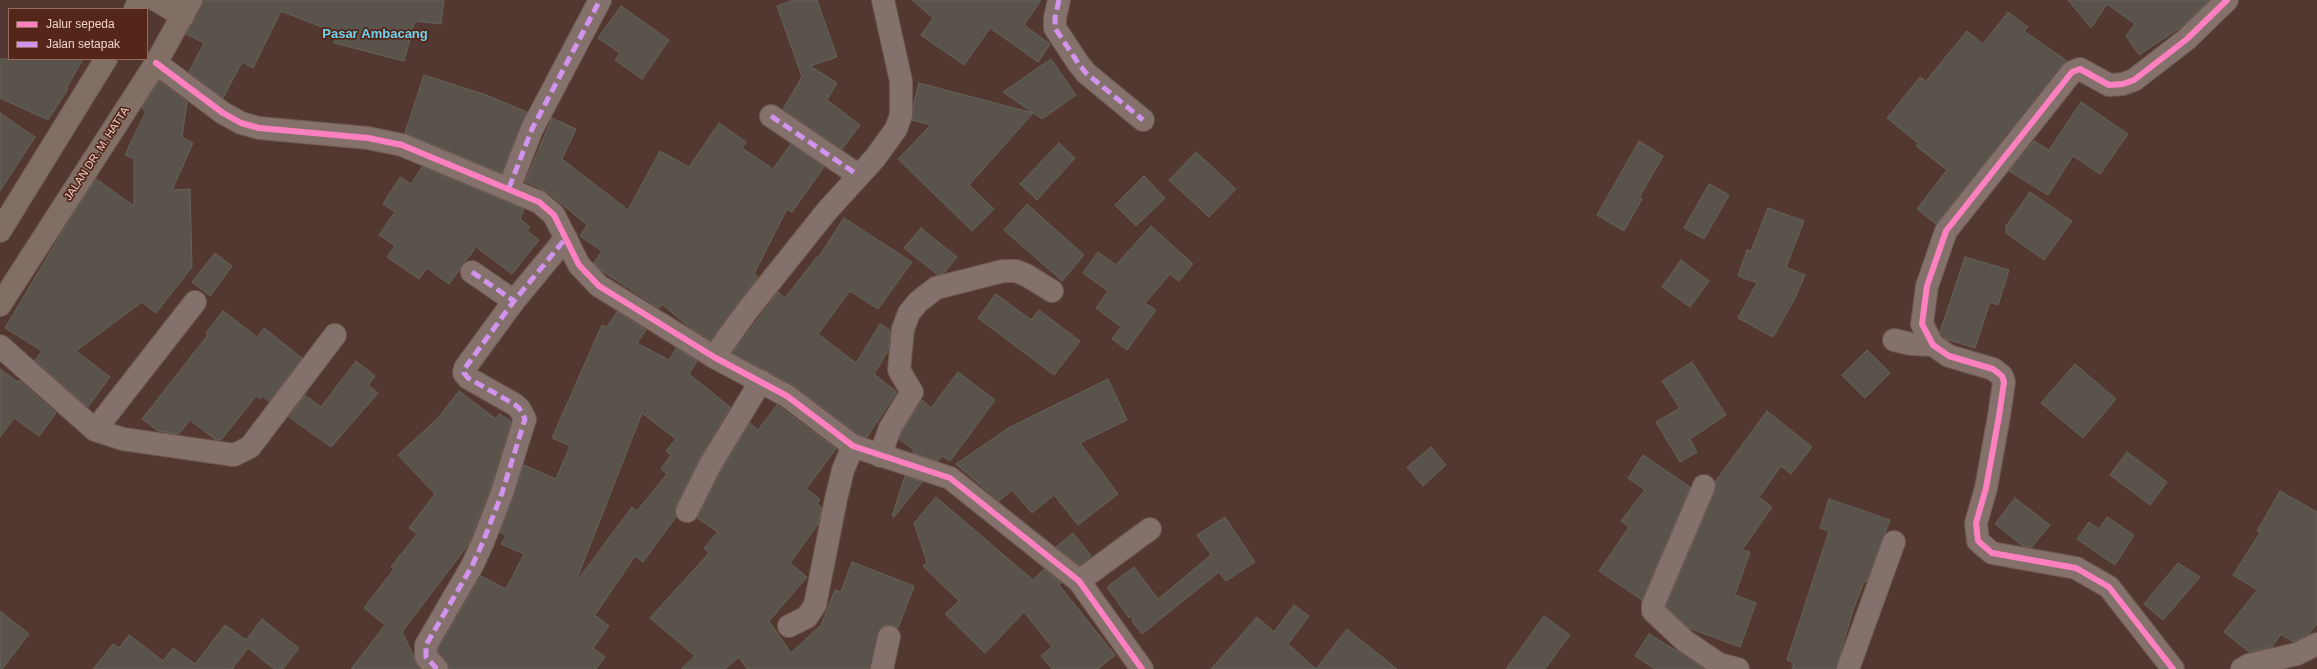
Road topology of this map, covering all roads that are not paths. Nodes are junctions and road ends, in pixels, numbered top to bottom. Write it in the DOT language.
graph roads {
  1 [pos="156,0"];
  2 [pos="600,0"];
  3 [pos="883,0"];
  4 [pos="1059,0"];
  5 [pos="2228,0"];
  6 [pos="187,8"];
  7 [pos="105,60"];
  8 [pos="156,63"];
  9 [pos="770,116"];
  10 [pos="1143,120"];
  11 [pos="858,175"];
  12 [pos="509,188"];
  13 [pos="0,231"];
  14 [pos="566,238"];
  15 [pos="472,272"];
  16 [pos="1052,292"];
  17 [pos="514,301"];
  18 [pos="195,302"];
  19 [pos="0,305"];
  20 [pos="335,335"];
  21 [pos="1894,340"];
  22 [pos="1933,345"];
  23 [pos="0,346"];
  24 [pos="714,357"];
  25 [pos="761,381"];
  26 [pos="95,430"];
  27 [pos="853,446"];
  28 [pos="880,456"];
  29 [pos="1704,486"];
  30 [pos="687,511"];
  31 [pos="1150,529"];
  32 [pos="1894,542"];
  33 [pos="1079,581"];
  34 [pos="789,626"];
  35 [pos="889,637"];
  36 [pos="2317,644"];
  37 [pos="437,669"];
  38 [pos="882,669"];
  39 [pos="1142,669"];
  40 [pos="1738,669"];
  41 [pos="1848,669"];
  42 [pos="2173,669"];
  43 [pos="2242,669"];
  1 -- 6 [label="main road"];
  2 -- 12 [label="street"];
  3 -- 11 [label="street"];
  4 -- 10 [label="street"];
  5 -- 22 [label="street"];
  6 -- 8 [label="main road, JALAN DR. M. HATTA"];
  7 -- 13 [label="main road"];
  8 -- 12 [label="street"];
  8 -- 19 [label="main road, JALAN DR. M. HATTA"];
  9 -- 11 [label="street"];
  11 -- 24 [label="street"];
  12 -- 14 [label="street"];
  14 -- 17 [label="street"];
  14 -- 24 [label="street"];
  15 -- 17 [label="street"];
  16 -- 28 [label="street"];
  17 -- 37 [label="street"];
  18 -- 26 [label="street"];
  20 -- 26 [label="street"];
  21 -- 22 [label="street"];
  22 -- 42 [label="street"];
  23 -- 26 [label="street"];
  24 -- 25 [label="street"];
  25 -- 27 [label="street"];
  25 -- 30 [label="street"];
  27 -- 28 [label="street"];
  27 -- 34 [label="street"];
  28 -- 33 [label="street"];
  29 -- 40 [label="street"];
  31 -- 33 [label="street"];
  32 -- 41 [label="street"];
  33 -- 39 [label="street"];
  35 -- 38 [label="street"];
  36 -- 43 [label="street"];
}
